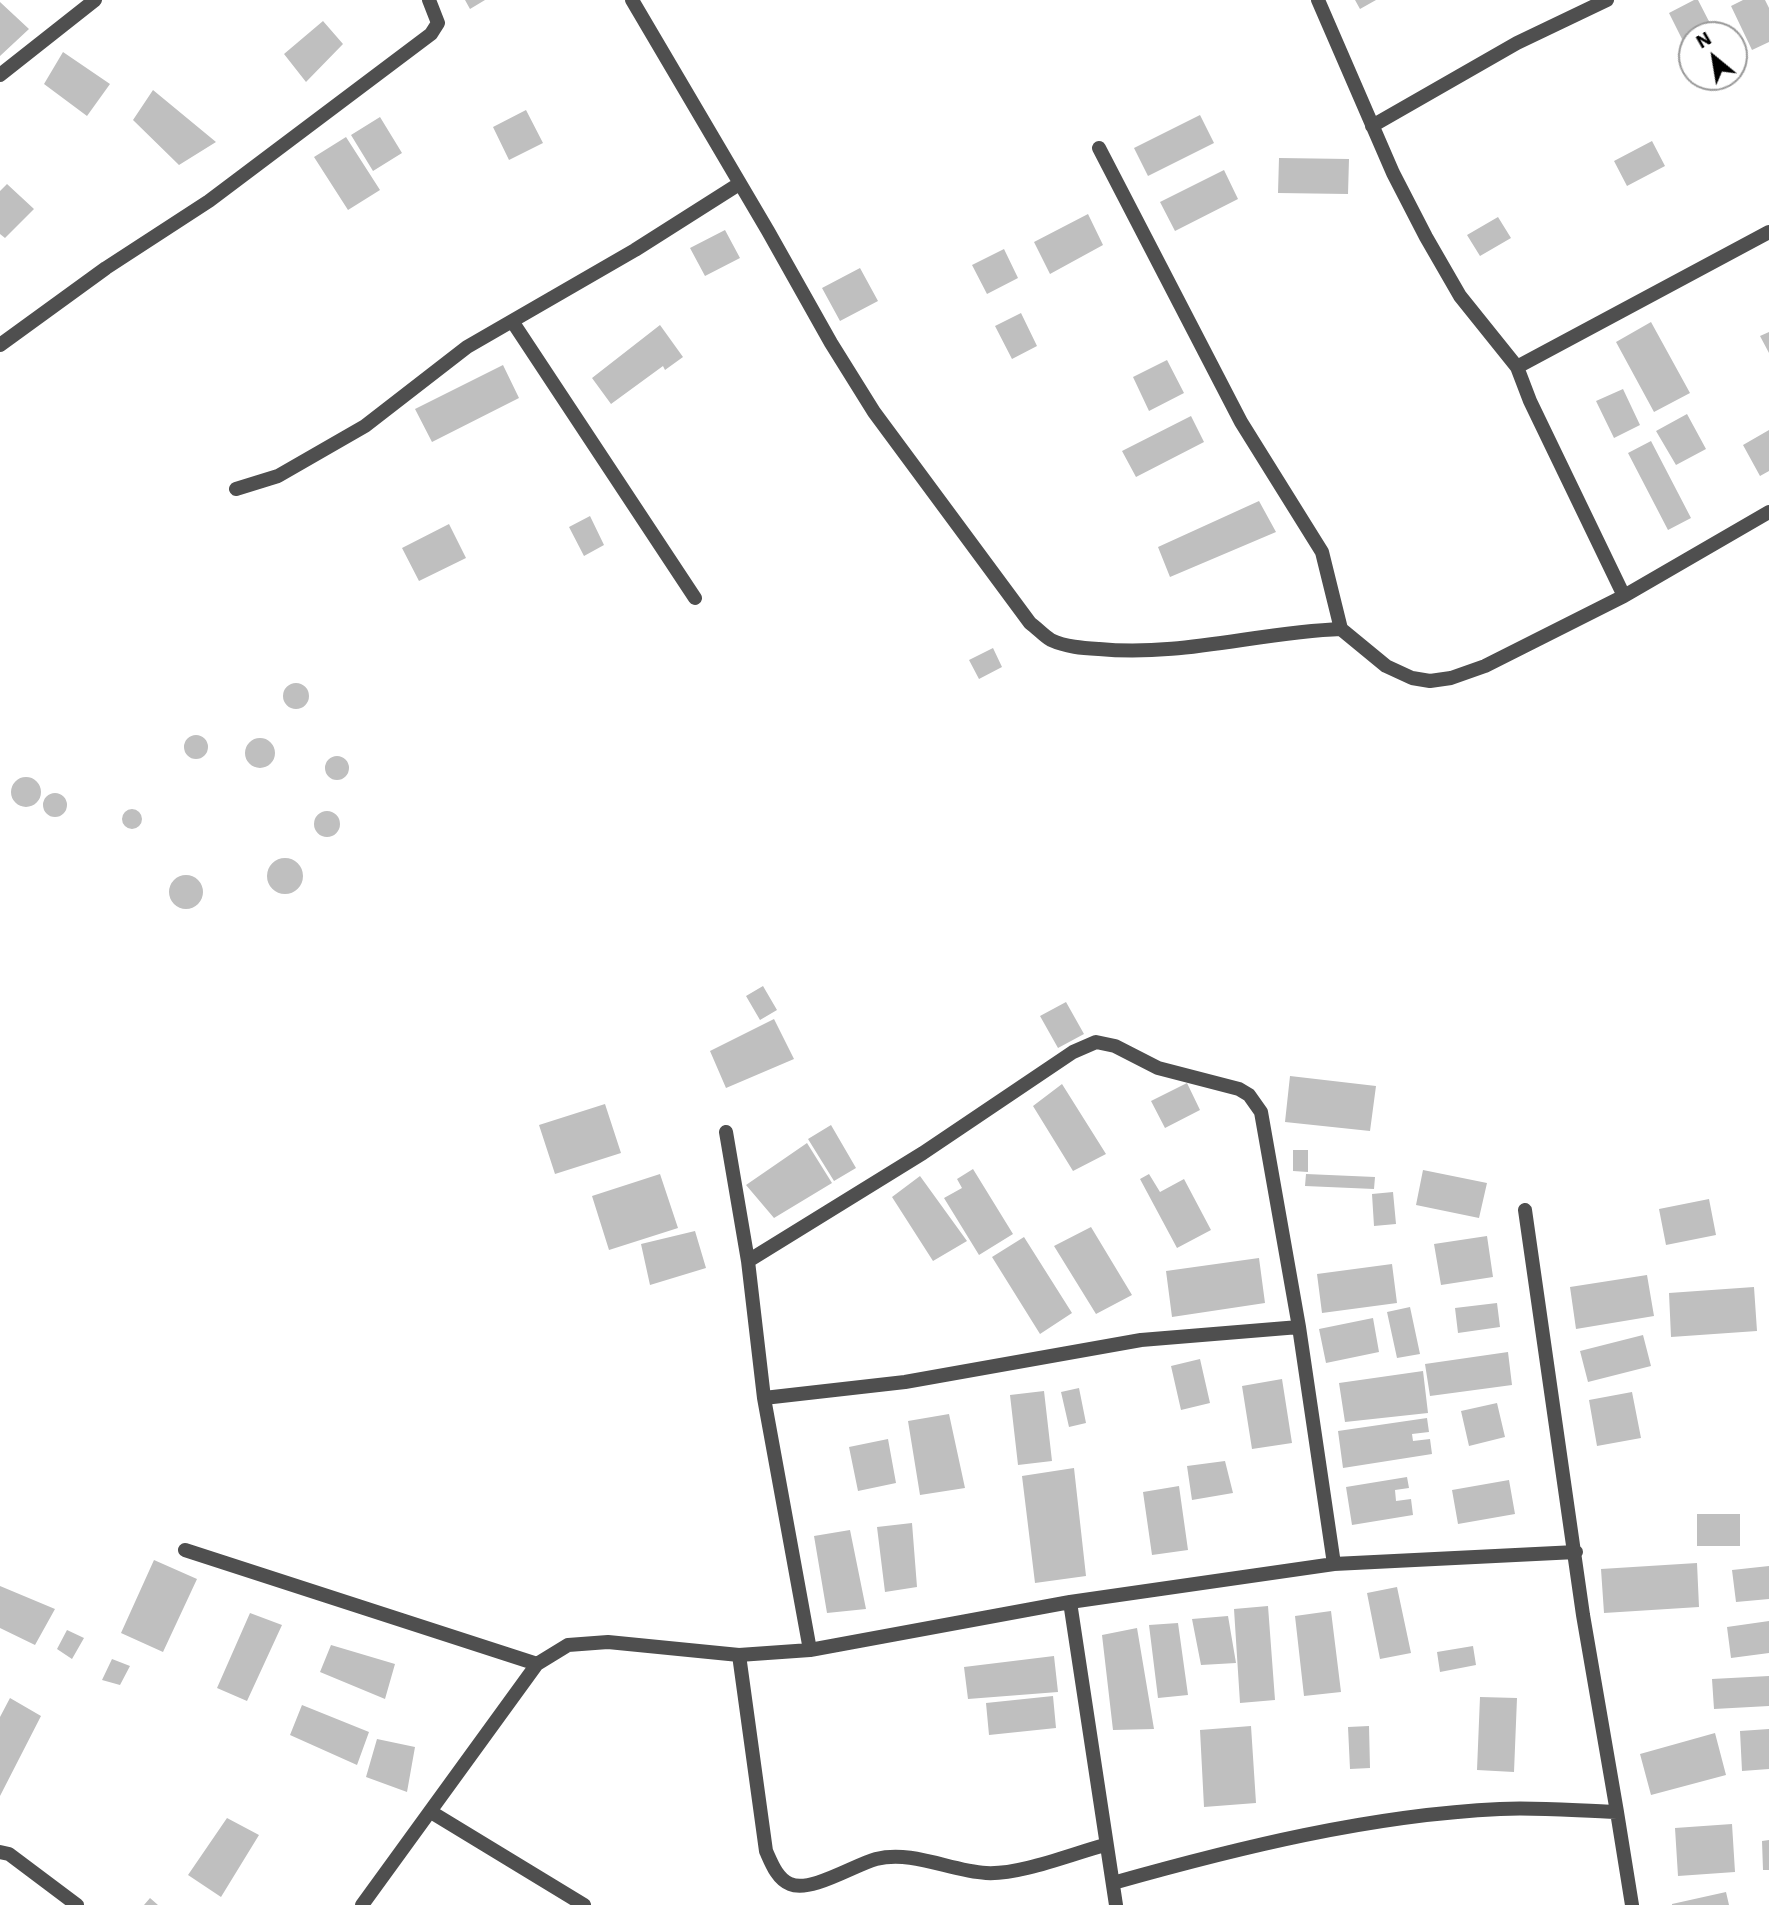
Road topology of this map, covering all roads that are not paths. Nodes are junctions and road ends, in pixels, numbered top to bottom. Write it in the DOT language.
graph roads {
  1 [pos="95,0"];
  2 [pos="429,0"];
  3 [pos="632,0"];
  4 [pos="1318,0"];
  5 [pos="1607,0"];
  6 [pos="0,75"];
  7 [pos="1372,126"];
  8 [pos="1099,148"];
  9 [pos="739,184"];
  10 [pos="1769,232"];
  11 [pos="512,321"];
  12 [pos="0,345"];
  13 [pos="1517,367"];
  14 [pos="236,489"];
  15 [pos="1769,512"];
  16 [pos="1624,596"];
  17 [pos="695,598"];
  18 [pos="1341,629"];
  19 [pos="726,1132"];
  20 [pos="1525,1210"];
  21 [pos="748,1262"];
  22 [pos="1299,1327"];
  23 [pos="764,1398"];
  24 [pos="185,1550"];
  25 [pos="1576,1552"];
  26 [pos="1334,1564"];
  27 [pos="1070,1602"];
  28 [pos="810,1650"];
  29 [pos="739,1655"];
  30 [pos="537,1664"];
  31 [pos="431,1812"];
  32 [pos="1617,1812"];
  33 [pos="1105,1845"];
  34 [pos="0,1852"];
  35 [pos="1113,1883"];
  36 [pos="78,1905"];
  37 [pos="362,1905"];
  38 [pos="584,1905"];
  39 [pos="1116,1905"];
  40 [pos="1633,1905"];
  1 -- 6 [label="street"];
  2 -- 12 [label="street"];
  3 -- 9 [label="street"];
  4 -- 7 [label="street"];
  5 -- 7 [label="street"];
  7 -- 13 [label="street"];
  8 -- 18 [label="street"];
  9 -- 11 [label="street"];
  9 -- 18 [label="street"];
  10 -- 13 [label="street"];
  11 -- 14 [label="street"];
  11 -- 17 [label="street"];
  13 -- 16 [label="street"];
  15 -- 16 [label="street"];
  16 -- 18 [label="street"];
  19 -- 21 [label="street"];
  20 -- 25 [label="street"];
  21 -- 22 [label="street"];
  21 -- 23 [label="street"];
  22 -- 23 [label="street"];
  22 -- 26 [label="street"];
  23 -- 28 [label="street"];
  24 -- 30 [label="street"];
  25 -- 26 [label="street"];
  25 -- 32 [label="street"];
  26 -- 27 [label="street"];
  27 -- 28 [label="street"];
  27 -- 33 [label="street"];
  28 -- 29 [label="street"];
  29 -- 30 [label="street"];
  29 -- 33 [label="street"];
  30 -- 31 [label="street"];
  31 -- 37 [label="street"];
  31 -- 38 [label="street"];
  32 -- 35 [label="street"];
  32 -- 40 [label="street"];
  33 -- 35 [label="street"];
  34 -- 36 [label="street"];
  35 -- 39 [label="street"];
}
